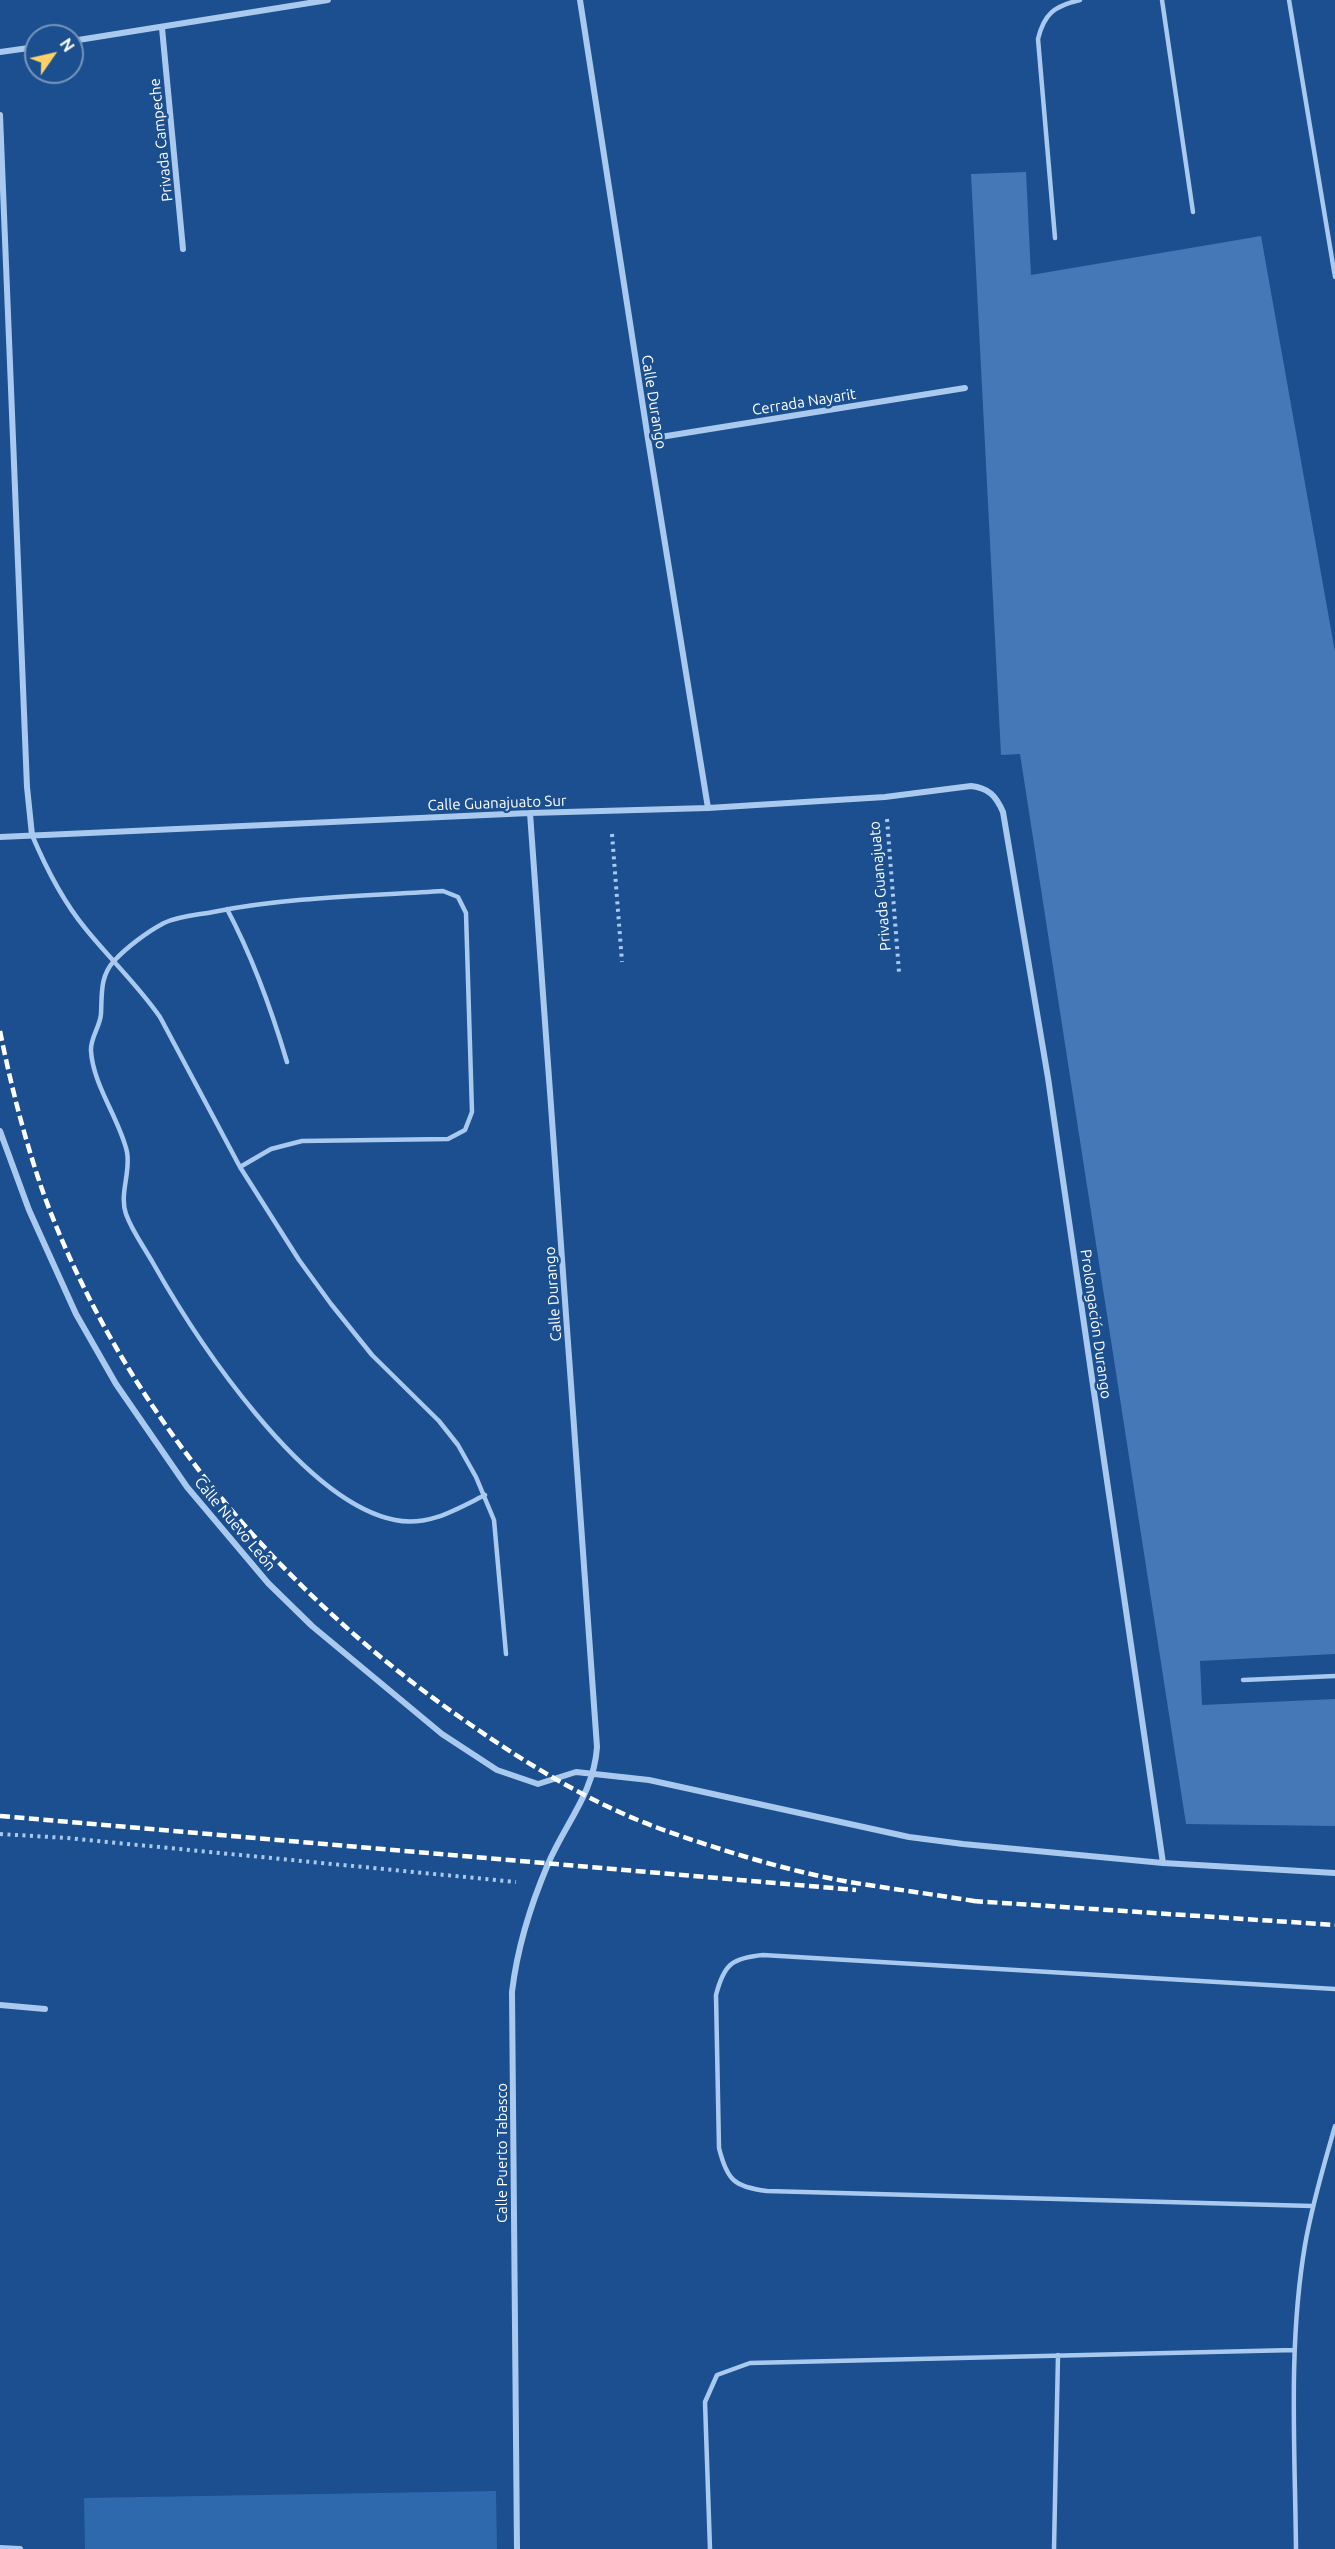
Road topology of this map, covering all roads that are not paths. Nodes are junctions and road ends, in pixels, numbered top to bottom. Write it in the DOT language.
graph roads {
  1 [pos="328,0"];
  2 [pos="580,0"];
  3 [pos="1080,0"];
  4 [pos="1162,0"];
  5 [pos="1289,0"];
  6 [pos="162,28"];
  7 [pos="84,39"];
  8 [pos="24,49"];
  9 [pos="0,52"];
  10 [pos="0,115"];
  11 [pos="1192,212"];
  12 [pos="1055,238"];
  13 [pos="183,249"];
  14 [pos="1335,277"];
  15 [pos="965,388"];
  16 [pos="648,440"];
  17 [pos="992,793"];
  18 [pos="708,808"];
  19 [pos="530,813"];
  20 [pos="32,836"];
  21 [pos="0,837"];
  22 [pos="227,909"];
  23 [pos="114,960"];
  24 [pos="287,1062"];
  25 [pos="0,1131"];
  26 [pos="240,1167"];
  27 [pos="485,1495"];
  28 [pos="506,1654"];
  29 [pos="1335,1676"];
  30 [pos="1243,1680"];
  31 [pos="594,1773"];
  32 [pos="1163,1863"];
  33 [pos="1335,1873"];
  34 [pos="1335,1989"];
  35 [pos="0,2005"];
  36 [pos="45,2009"];
  37 [pos="1335,2126"];
  38 [pos="1312,2206"];
  39 [pos="1294,2350"];
  40 [pos="1058,2355"];
  41 [pos="0,2548"];
  42 [pos="20,2549"];
  43 [pos="517,2549"];
  44 [pos="710,2549"];
  45 [pos="1054,2549"];
  46 [pos="1296,2549"];
  1 -- 6 [label="street"];
  2 -- 16 [label="street, Calle Durango"];
  3 -- 12 [label="lane"];
  4 -- 11 [label="lane"];
  5 -- 14 [label="lane"];
  6 -- 7 [label="street"];
  6 -- 13 [label="street, Privada Campeche"];
  8 -- 9 [label="street"];
  10 -- 20 [label="street"];
  15 -- 16 [label="street, Cerrada Nayarit"];
  16 -- 18 [label="street, Calle Durango"];
  17 -- 18 [label="street, Calle Guanajuato Sur"];
  17 -- 32 [label="street, Prolongación Durango"];
  18 -- 19 [label="street, Calle Guanajuato Sur"];
  19 -- 20 [label="street, Calle Guanajuato Sur"];
  19 -- 31 [label="street, Calle Durango"];
  20 -- 21 [label="street, Calle Guanajuato Sur"];
  20 -- 23 [label="lane"];
  22 -- 23 [label="lane"];
  22 -- 24 [label="lane"];
  22 -- 26 [label="lane"];
  23 -- 26 [label="lane"];
  23 -- 27 [label="lane"];
  25 -- 31 [label="street, Calle Nuevo León"];
  26 -- 27 [label="lane"];
  27 -- 28 [label="lane"];
  29 -- 30 [label="lane"];
  31 -- 32 [label="street, Calle Nuevo León"];
  31 -- 43 [label="street, Calle Puerto Tabasco"];
  32 -- 33 [label="street, Calle Nuevo León"];
  34 -- 38 [label="lane"];
  35 -- 36 [label="street"];
  37 -- 38 [label="lane"];
  38 -- 39 [label="lane"];
  39 -- 40 [label="lane"];
  39 -- 46 [label="lane"];
  40 -- 44 [label="lane"];
  40 -- 45 [label="lane"];
  41 -- 42 [label="street"];
}
